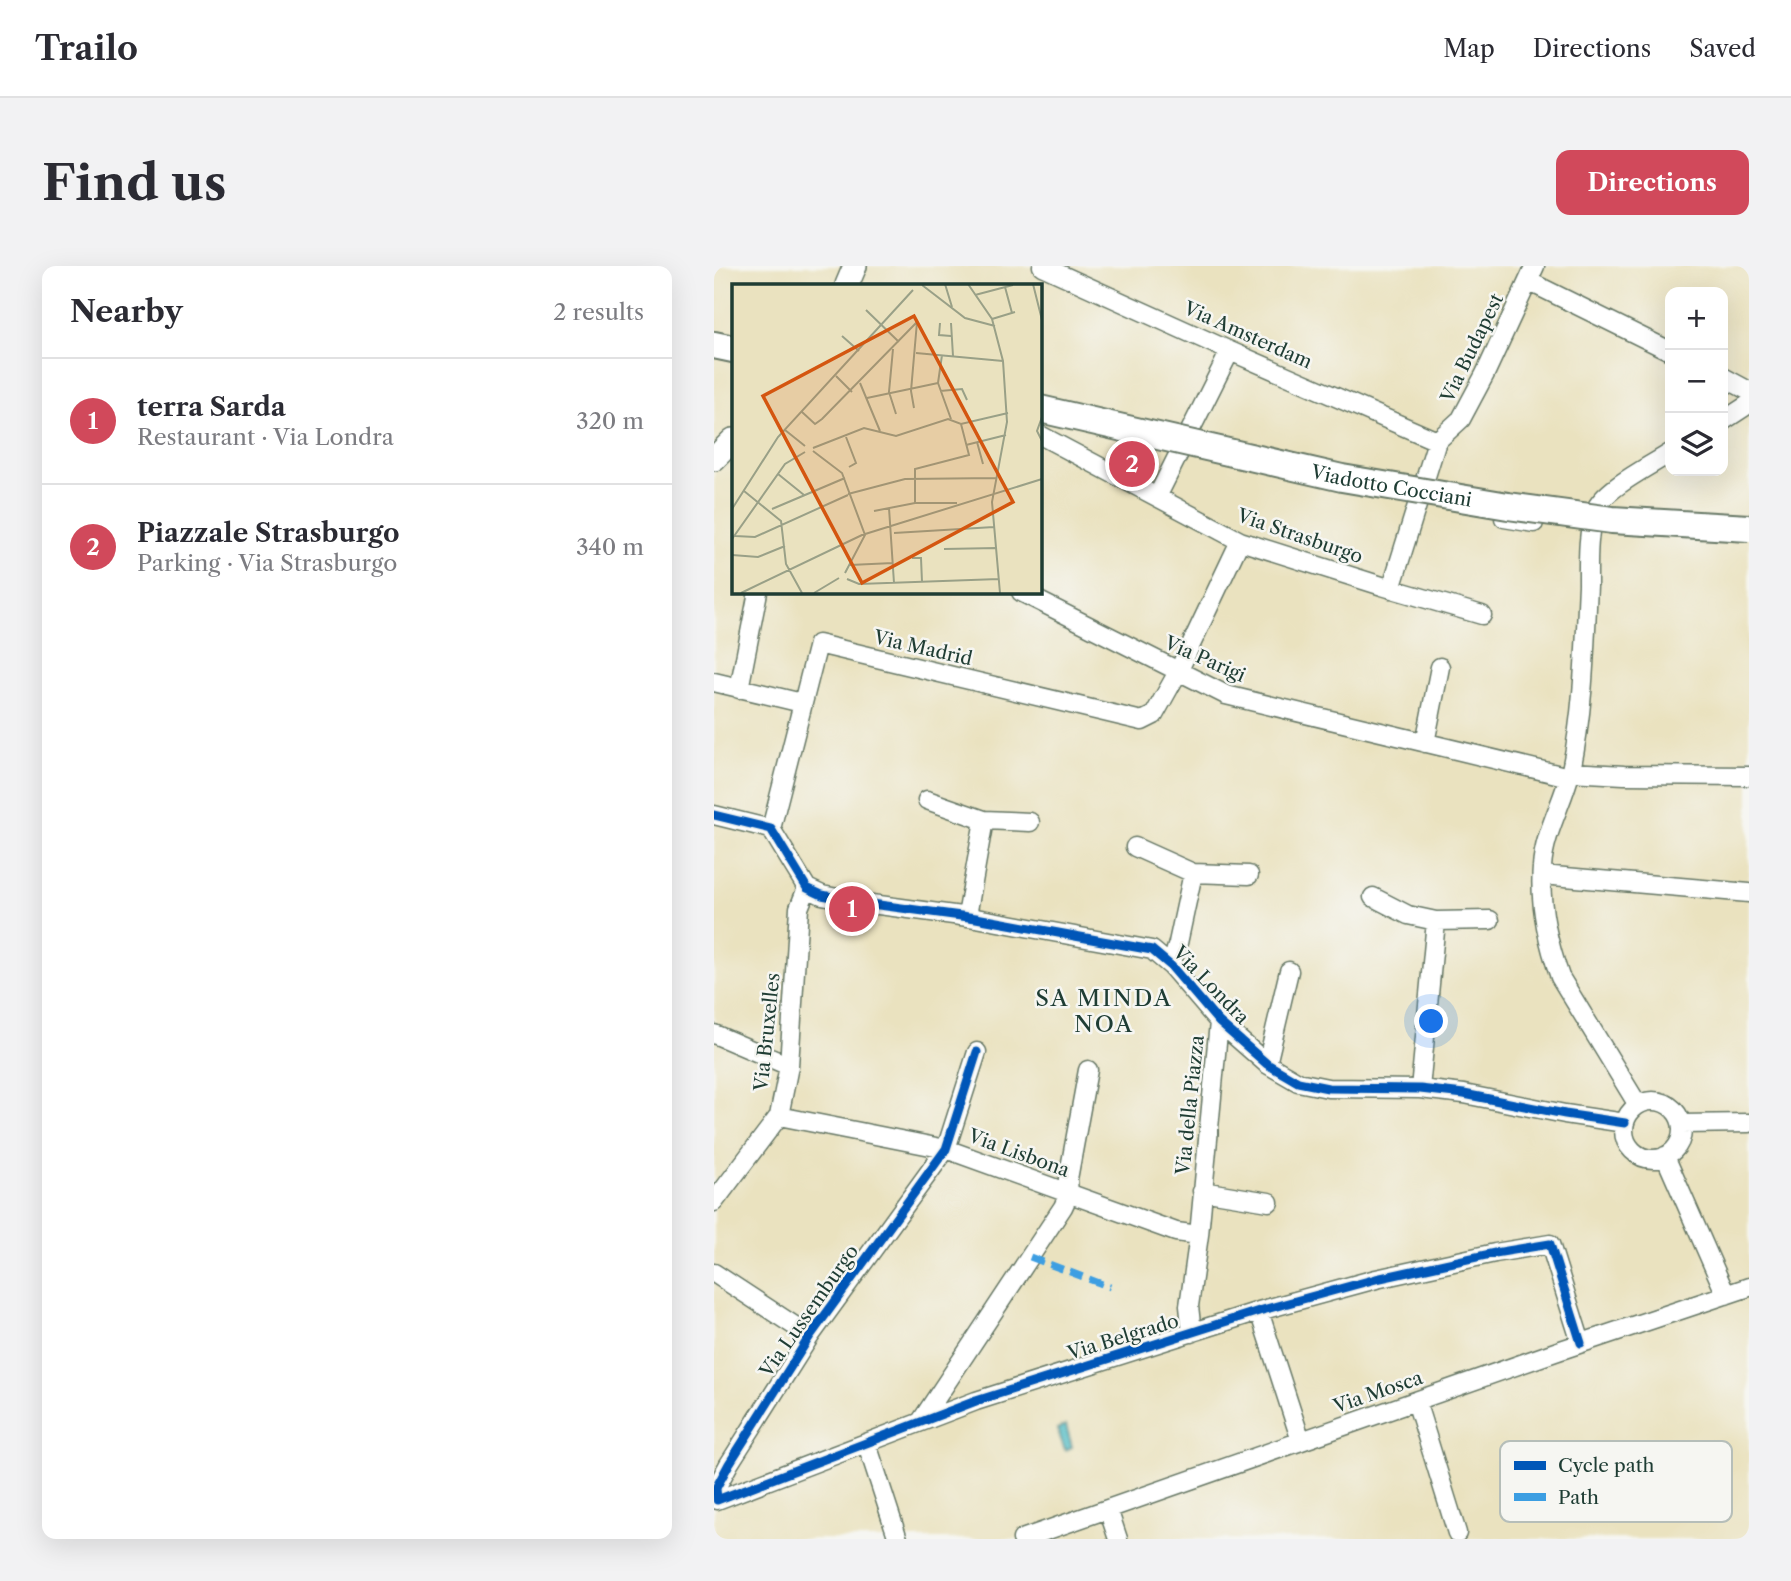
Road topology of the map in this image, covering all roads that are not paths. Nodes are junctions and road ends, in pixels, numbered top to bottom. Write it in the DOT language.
graph roads {
  1 [pos="855,266"];
  2 [pos="1042,266"];
  3 [pos="1532,274"];
  4 [pos="847,284"];
  5 [pos="714,345"];
  6 [pos="732,349"];
  7 [pos="1666,350"];
  8 [pos="1230,351"];
  9 [pos="1728,380"];
  10 [pos="1749,391"];
  11 [pos="1749,404"];
  12 [pos="1041,409"];
  13 [pos="1728,418"];
  14 [pos="1041,436"];
  15 [pos="1437,442"];
  16 [pos="1665,456"];
  17 [pos="1298,480"];
  18 [pos="1157,497"];
  19 [pos="1417,502"];
  20 [pos="1534,523"];
  21 [pos="1749,528"];
  22 [pos="1240,541"];
  23 [pos="1391,589"];
  24 [pos="758,593"];
  25 [pos="1023,593"];
  26 [pos="1482,615"];
  27 [pos="1440,667"];
  28 [pos="1178,672"];
  29 [pos="714,682"];
  30 [pos="740,689"];
  31 [pos="802,703"];
  32 [pos="1425,743"];
  33 [pos="1570,774"];
  34 [pos="1749,776"];
  35 [pos="926,800"];
  36 [pos="714,815"];
  37 [pos="984,820"];
  38 [pos="1030,822"];
  39 [pos="771,829"];
  40 [pos="1135,847"];
  41 [pos="1193,873"];
  42 [pos="1249,875"];
  43 [pos="1542,875"];
  44 [pos="807,888"];
  45 [pos="1749,893"];
  46 [pos="1373,897"];
  47 [pos="967,916"];
  48 [pos="1490,920"];
  49 [pos="1436,921"];
  50 [pos="1171,966"];
  51 [pos="1289,971"];
  52 [pos="1219,1022"];
  53 [pos="714,1034"];
  54 [pos="977,1052"];
  55 [pos="1267,1064"];
  56 [pos="789,1066"];
  57 [pos="1088,1070"];
  58 [pos="1420,1089"];
  59 [pos="1638,1105"];
  60 [pos="779,1116"];
  61 [pos="1749,1123"];
  62 [pos="1625,1124"];
  63 [pos="1682,1124"];
  64 [pos="946,1149"];
  65 [pos="1665,1156"];
  66 [pos="1202,1191"];
  67 [pos="1069,1194"];
  68 [pos="714,1202"];
  69 [pos="1269,1202"];
  70 [pos="1199,1236"];
  71 [pos="714,1273"];
  72 [pos="1749,1287"];
  73 [pos="1726,1295"];
  74 [pos="1259,1311"];
  75 [pos="1192,1333"];
  76 [pos="810,1336"];
  77 [pos="1581,1343"];
  78 [pos="1416,1401"];
  79 [pos="921,1421"];
  80 [pos="1301,1441"];
  81 [pos="867,1444"];
  82 [pos="717,1500"];
  83 [pos="1108,1509"];
  84 [pos="1457,1533"];
  85 [pos="898,1539"];
  86 [pos="1022,1539"];
  87 [pos="1118,1539"];
  1 -- 4 [label="main road"];
  2 -- 8 [label="street, Via Amsterdam"];
  3 -- 7 [label="street"];
  3 -- 15 [label="street, Via Budapest"];
  5 -- 6 [label="highway"];
  8 -- 15 [label="street, Via Amsterdam"];
  8 -- 18 [label="street"];
  9 -- 10 [label="street"];
  11 -- 13 [label="street"];
  12 -- 21 [label="highway, Viadotto Cocciani, bridge"];
  14 -- 18 [label="street, Via Strasburgo"];
  15 -- 19 [label="street"];
  16 -- 33 [label="street"];
  17 -- 19 [label="street"];
  18 -- 22 [label="street, Via Strasburgo"];
  19 -- 20 [label="street"];
  19 -- 23 [label="street"];
  22 -- 23 [label="street, Via Strasburgo"];
  22 -- 28 [label="street"];
  23 -- 26 [label="street, Via Strasburgo"];
  24 -- 30 [label="street"];
  25 -- 28 [label="street, Via Parigi"];
  27 -- 32 [label="street"];
  28 -- 31 [label="street, Via Madrid"];
  28 -- 32 [label="street, Via Parigi"];
  29 -- 30 [label="street"];
  30 -- 31 [label="street"];
  31 -- 39 [label="street, Via Madrid"];
  32 -- 33 [label="street, Via Parigi"];
  33 -- 34 [label="street, Via Parigi"];
  33 -- 43 [label="street"];
  35 -- 37 [label="street"];
  36 -- 39 [label="street"];
  37 -- 38 [label="street"];
  37 -- 47 [label="street"];
  39 -- 44 [label="street"];
  40 -- 41 [label="street"];
  41 -- 42 [label="street"];
  41 -- 50 [label="street"];
  43 -- 45 [label="street"];
  43 -- 59 [label="street"];
  44 -- 47 [label="street, Via Londra"];
  44 -- 56 [label="street, Via Bruxelles"];
  46 -- 49 [label="street"];
  47 -- 50 [label="street, Via Londra"];
  48 -- 49 [label="street"];
  49 -- 58 [label="street"];
  50 -- 52 [label="street, Via Londra"];
  51 -- 55 [label="street"];
  52 -- 55 [label="street, Via Londra"];
  52 -- 66 [label="street, Via della Piazza"];
  53 -- 56 [label="street"];
  54 -- 64 [label="street, Via Lussemburgo"];
  55 -- 58 [label="street, Via Londra"];
  56 -- 60 [label="street, Via Bruxelles"];
  57 -- 67 [label="street"];
  58 -- 62 [label="street, Via Londra"];
  59 -- 62 [label="street"];
  59 -- 63 [label="street"];
  60 -- 64 [label="street, Via Lisbona"];
  60 -- 68 [label="street, Via Bruxelles"];
  61 -- 63 [label="street"];
  62 -- 65 [label="street"];
  63 -- 65 [label="street"];
  64 -- 67 [label="street, Via Lisbona"];
  64 -- 76 [label="street, Via Lussemburgo"];
  65 -- 73 [label="street"];
  66 -- 69 [label="street, Via della Piazza"];
  66 -- 70 [label="street, Via della Piazza"];
  67 -- 70 [label="street, Via Lisbona"];
  67 -- 79 [label="street"];
  70 -- 75 [label="street, Via della Piazza"];
  71 -- 76 [label="street"];
  72 -- 73 [label="street, Via Mosca"];
  73 -- 77 [label="street, Via Mosca"];
  74 -- 75 [label="street, Via Belgrado"];
  74 -- 77 [label="street, Via Belgrado"];
  74 -- 80 [label="street"];
  75 -- 79 [label="street, Via Belgrado"];
  76 -- 82 [label="street, Via Lussemburgo"];
  77 -- 78 [label="street, Via Mosca"];
  78 -- 80 [label="street, Via Mosca"];
  78 -- 84 [label="street"];
  79 -- 81 [label="street, Via Belgrado"];
  80 -- 83 [label="street, Via Mosca"];
  81 -- 82 [label="street, Via Belgrado"];
  81 -- 85 [label="street"];
  83 -- 86 [label="street, Via Mosca"];
  83 -- 87 [label="street"];
}
